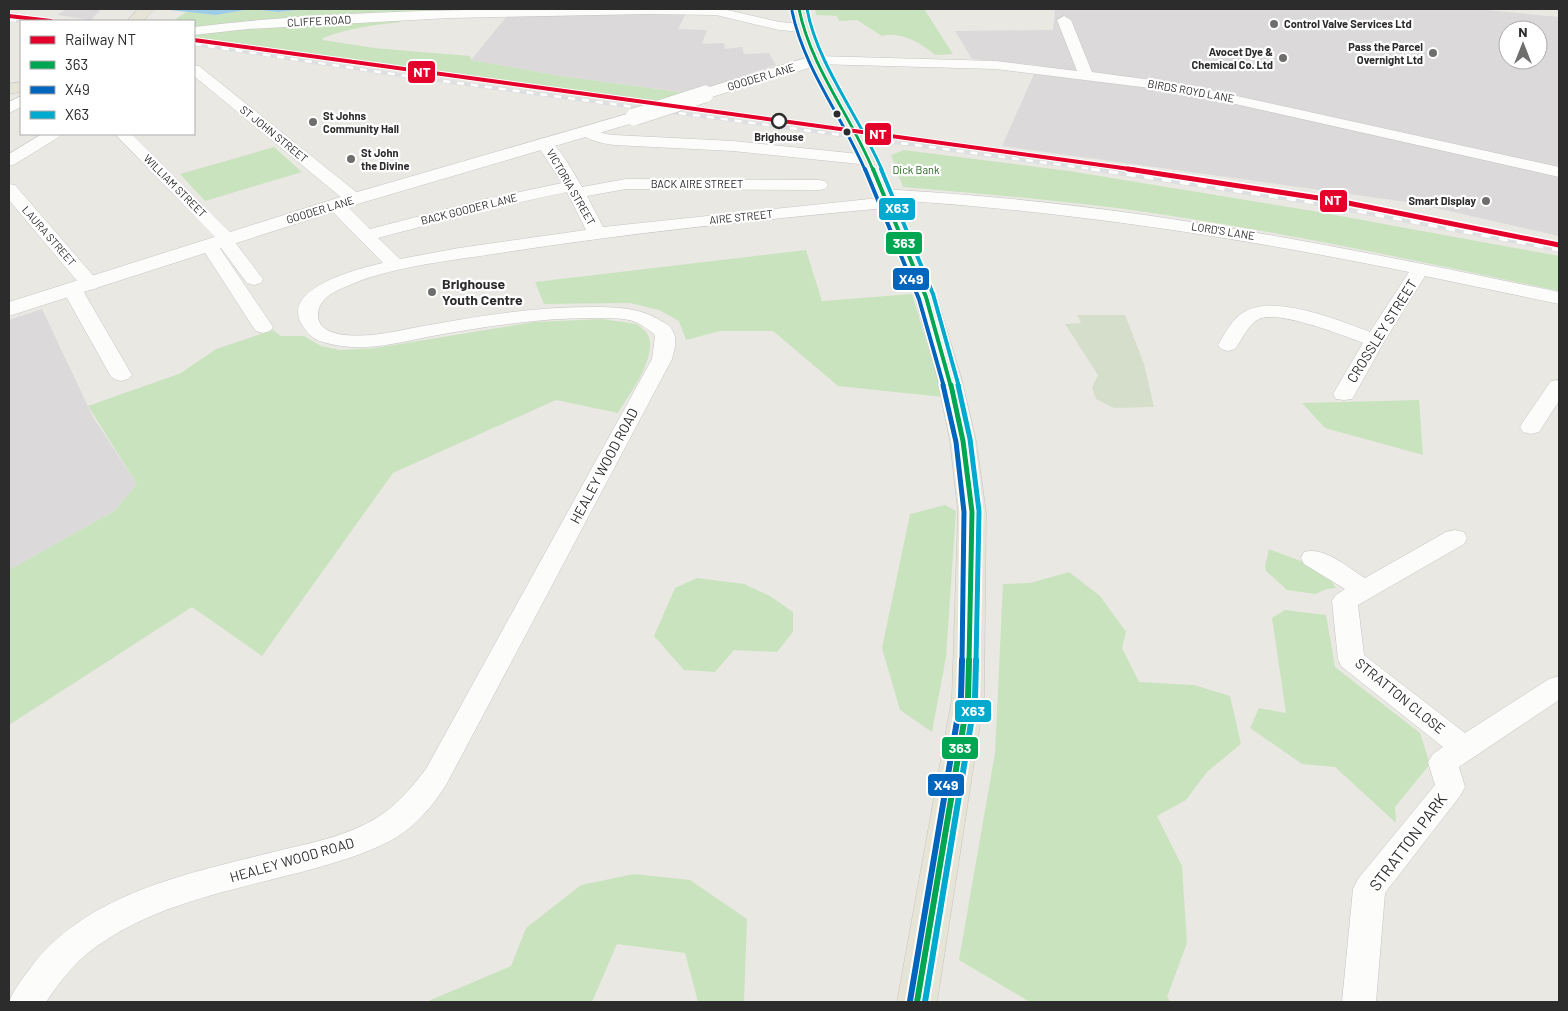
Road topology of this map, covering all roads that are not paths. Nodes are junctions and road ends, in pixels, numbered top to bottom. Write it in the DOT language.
graph roads {
  1 [pos="146,9"];
  2 [pos="800,9"];
  3 [pos="136,20"];
  4 [pos="1064,20"];
  5 [pos="803,28"];
  6 [pos="195,31"];
  7 [pos="816,60"];
  8 [pos="195,70"];
  9 [pos="1086,75"];
  10 [pos="20,102"];
  11 [pos="9,108"];
  12 [pos="587,131"];
  13 [pos="51,135"];
  14 [pos="124,135"];
  15 [pos="544,143"];
  16 [pos="866,154"];
  17 [pos="9,161"];
  18 [pos="1559,172"];
  19 [pos="819,185"];
  20 [pos="9,189"];
  21 [pos="574,189"];
  22 [pos="884,198"];
  23 [pos="345,202"];
  24 [pos="597,232"];
  25 [pos="367,236"];
  26 [pos="220,241"];
  27 [pos="396,266"];
  28 [pos="1420,269"];
  29 [pos="254,279"];
  30 [pos="81,286"];
  31 [pos="1559,298"];
  32 [pos="9,309"];
  33 [pos="263,327"];
  34 [pos="1375,340"];
  35 [pos="1228,345"];
  36 [pos="121,375"];
  37 [pos="1559,386"];
  38 [pos="1344,394"];
  39 [pos="1531,427"];
  40 [pos="1455,538"];
  41 [pos="1313,558"];
  42 [pos="1364,589"];
  43 [pos="1559,686"];
  44 [pos="1464,748"];
  45 [pos="26,1002"];
  46 [pos="917,1002"];
  47 [pos="1358,1002"];
  1 -- 3 [label="main road"];
  2 -- 5 [label="main road"];
  4 -- 9 [label="street"];
  5 -- 6 [label="street, CLIFFE ROAD"];
  5 -- 7 [label="main road"];
  7 -- 9 [label="street, BIRDS ROYD LANE"];
  7 -- 12 [label="street, GOODER LANE, bridge"];
  7 -- 16 [label="main road, bridge"];
  8 -- 23 [label="street, ST JOHN STREET"];
  9 -- 18 [label="street, BIRDS ROYD LANE"];
  10 -- 11 [label="street"];
  12 -- 15 [label="street, GOODER LANE"];
  12 -- 16 [label="street"];
  13 -- 17 [label="street"];
  14 -- 26 [label="street, WILLIAM STREET"];
  15 -- 21 [label="street, VICTORIA STREET"];
  15 -- 23 [label="street, GOODER LANE"];
  16 -- 22 [label="main road"];
  19 -- 21 [label="street, BACK AIRE STREET"];
  20 -- 30 [label="street, LAURA STREET"];
  21 -- 24 [label="street, VICTORIA STREET"];
  21 -- 25 [label="street, BACK GOODER LANE"];
  22 -- 24 [label="street, AIRE STREET"];
  22 -- 28 [label="street, LORD'S LANE"];
  22 -- 46 [label="main road"];
  23 -- 25 [label="street, ST JOHN STREET"];
  23 -- 26 [label="street, GOODER LANE"];
  24 -- 27 [label="street, HEALEY WOOD ROAD"];
  25 -- 27 [label="street, ST JOHN STREET"];
  26 -- 29 [label="street"];
  26 -- 30 [label="street, GOODER LANE"];
  26 -- 33 [label="street"];
  27 -- 45 [label="street, HEALEY WOOD ROAD"];
  28 -- 31 [label="street, LORD'S LANE"];
  28 -- 34 [label="street, CROSSLEY STREET"];
  30 -- 32 [label="street, GOODER LANE"];
  30 -- 36 [label="street, LAURA STREET"];
  34 -- 35 [label="street"];
  34 -- 38 [label="street, CROSSLEY STREET"];
  37 -- 39 [label="street"];
  40 -- 42 [label="street, STRATTON CLOSE"];
  41 -- 42 [label="street"];
  42 -- 44 [label="street, STRATTON CLOSE"];
  43 -- 44 [label="street, STRATTON PARK"];
  44 -- 47 [label="street, STRATTON PARK"];
}
